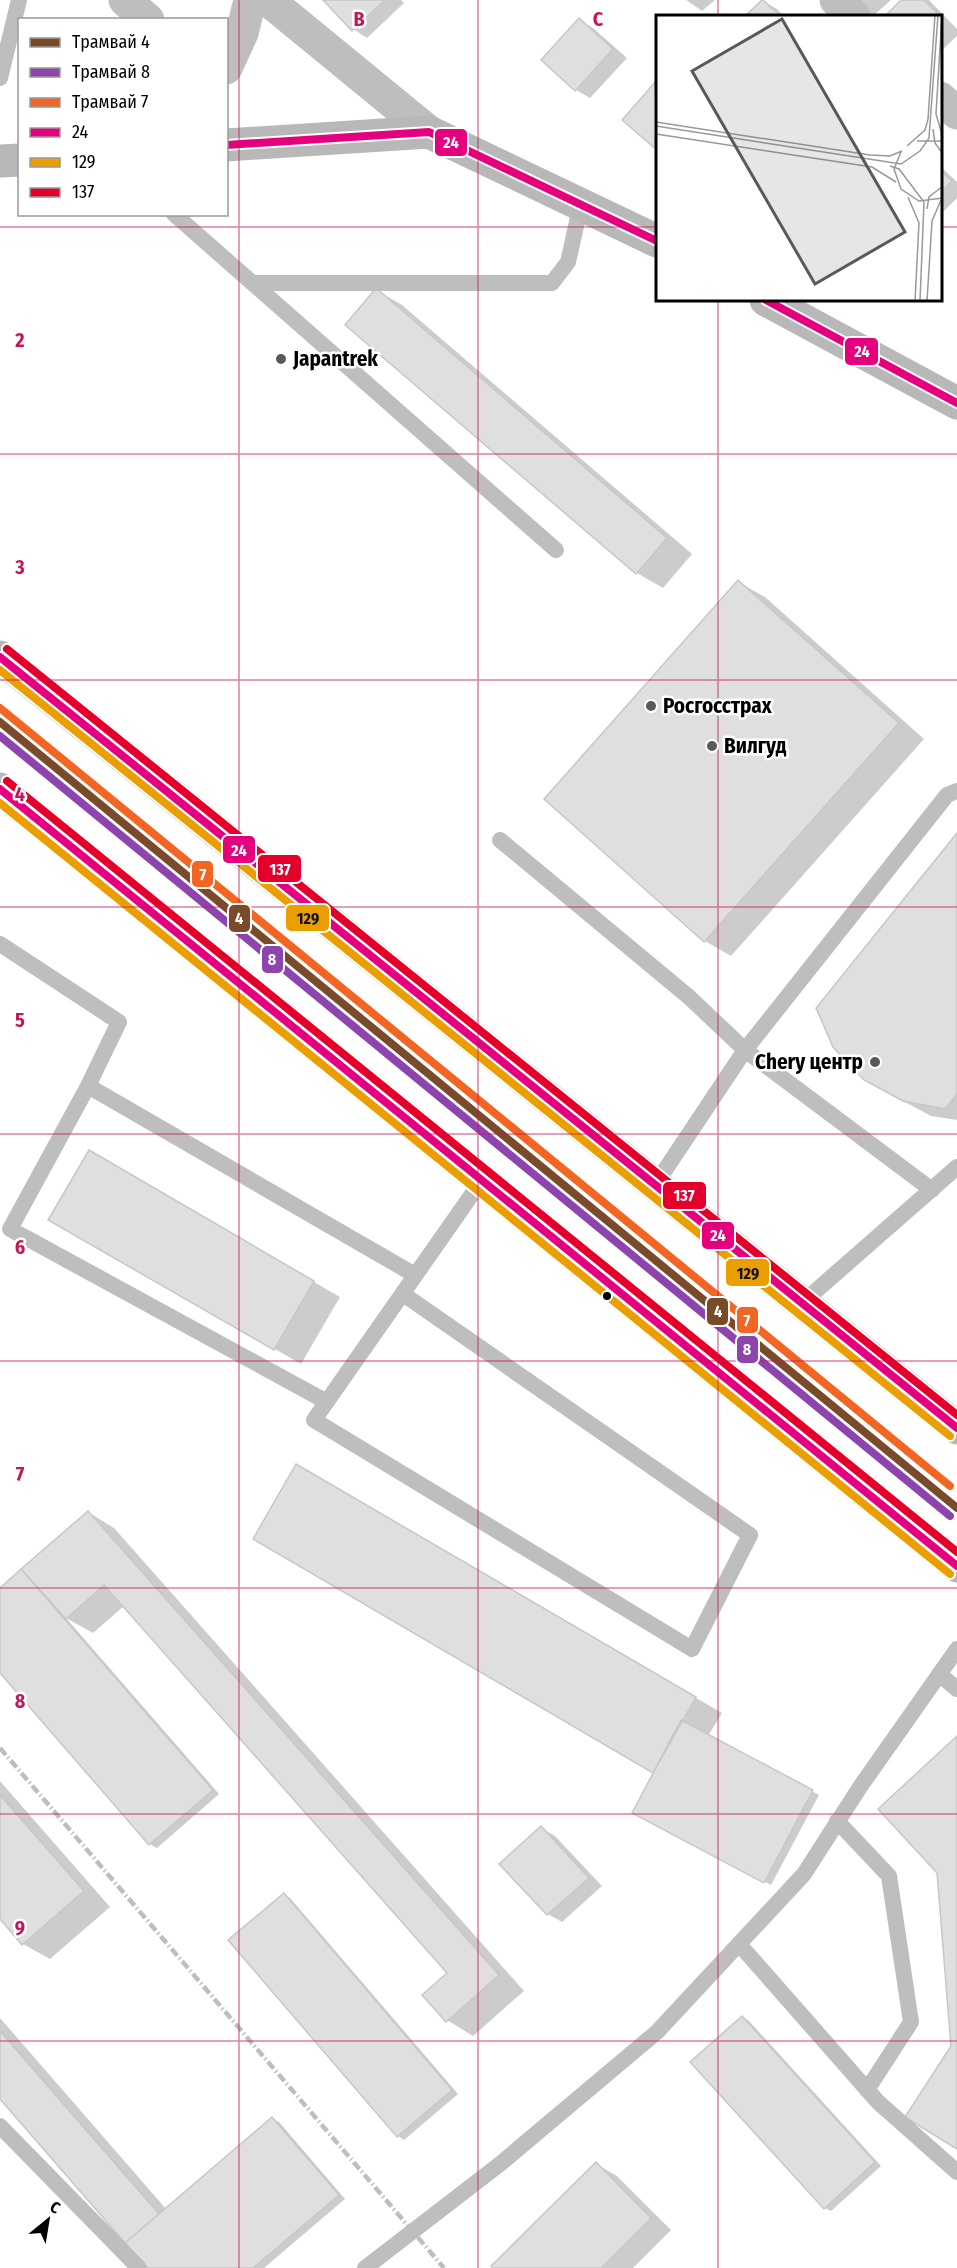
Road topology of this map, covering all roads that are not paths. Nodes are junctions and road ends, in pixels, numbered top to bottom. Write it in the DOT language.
graph roads {
  1 [pos="19,0"];
  2 [pos="125,0"];
  3 [pos="250,0"];
  4 [pos="268,0"];
  5 [pos="837,0"];
  6 [pos="853,15"];
  7 [pos="146,18"];
  8 [pos="228,64"];
  9 [pos="1,71"];
  10 [pos="942,100"];
  11 [pos="957,113"];
  12 [pos="429,132"];
  13 [pos="228,146"];
  14 [pos="18,159"];
  15 [pos="0,161"];
  16 [pos="581,204"];
  17 [pos="176,216"];
  18 [pos="656,242"];
  19 [pos="253,283"];
  20 [pos="770,302"];
  21 [pos="957,403"];
  22 [pos="556,550"];
  23 [pos="0,657"];
  24 [pos="957,791"];
  25 [pos="4,800"];
  26 [pos="500,840"];
  27 [pos="0,944"];
  28 [pos="745,1050"];
  29 [pos="88,1086"];
  30 [pos="957,1167"];
  31 [pos="482,1180"];
  32 [pos="655,1185"];
  33 [pos="932,1190"];
  34 [pos="415,1275"];
  35 [pos="403,1294"];
  36 [pos="802,1303"];
  37 [pos="327,1402"];
  38 [pos="957,1428"];
  39 [pos="957,1566"];
  40 [pos="957,1649"];
  41 [pos="939,1674"];
  42 [pos="957,1689"];
  43 [pos="837,1821"];
  44 [pos="739,1944"];
  45 [pos="867,2090"];
  46 [pos="0,2126"];
  47 [pos="957,2172"];
  48 [pos="139,2268"];
  49 [pos="365,2268"];
  1 -- 9 [label="lane"];
  2 -- 7 [label="street"];
  3 -- 8 [label="street"];
  4 -- 12 [label="street"];
  5 -- 6 [label="street"];
  10 -- 11 [label="street"];
  12 -- 13 [label="main road"];
  12 -- 16 [label="main road"];
  14 -- 15 [label="main road"];
  16 -- 18 [label="main road"];
  16 -- 19 [label="lane"];
  17 -- 19 [label="lane"];
  19 -- 22 [label="lane"];
  20 -- 21 [label="main road"];
  23 -- 32 [label="main road"];
  24 -- 28 [label="lane"];
  25 -- 31 [label="main road"];
  26 -- 28 [label="lane"];
  27 -- 29 [label="lane"];
  28 -- 32 [label="lane"];
  28 -- 33 [label="lane"];
  29 -- 34 [label="lane"];
  29 -- 37 [label="lane"];
  30 -- 33 [label="lane"];
  31 -- 34 [label="lane"];
  31 -- 39 [label="main road"];
  32 -- 36 [label="main road"];
  33 -- 36 [label="lane"];
  34 -- 35 [label="lane"];
  35 -- 37 [label="lane"];
  35 -- 37 [label="lane"];
  36 -- 38 [label="main road"];
  40 -- 41 [label="lane"];
  41 -- 42 [label="lane"];
  41 -- 43 [label="lane"];
  43 -- 44 [label="lane"];
  43 -- 45 [label="lane"];
  44 -- 45 [label="lane"];
  44 -- 49 [label="lane"];
  45 -- 47 [label="lane"];
  46 -- 48 [label="lane"];
}
